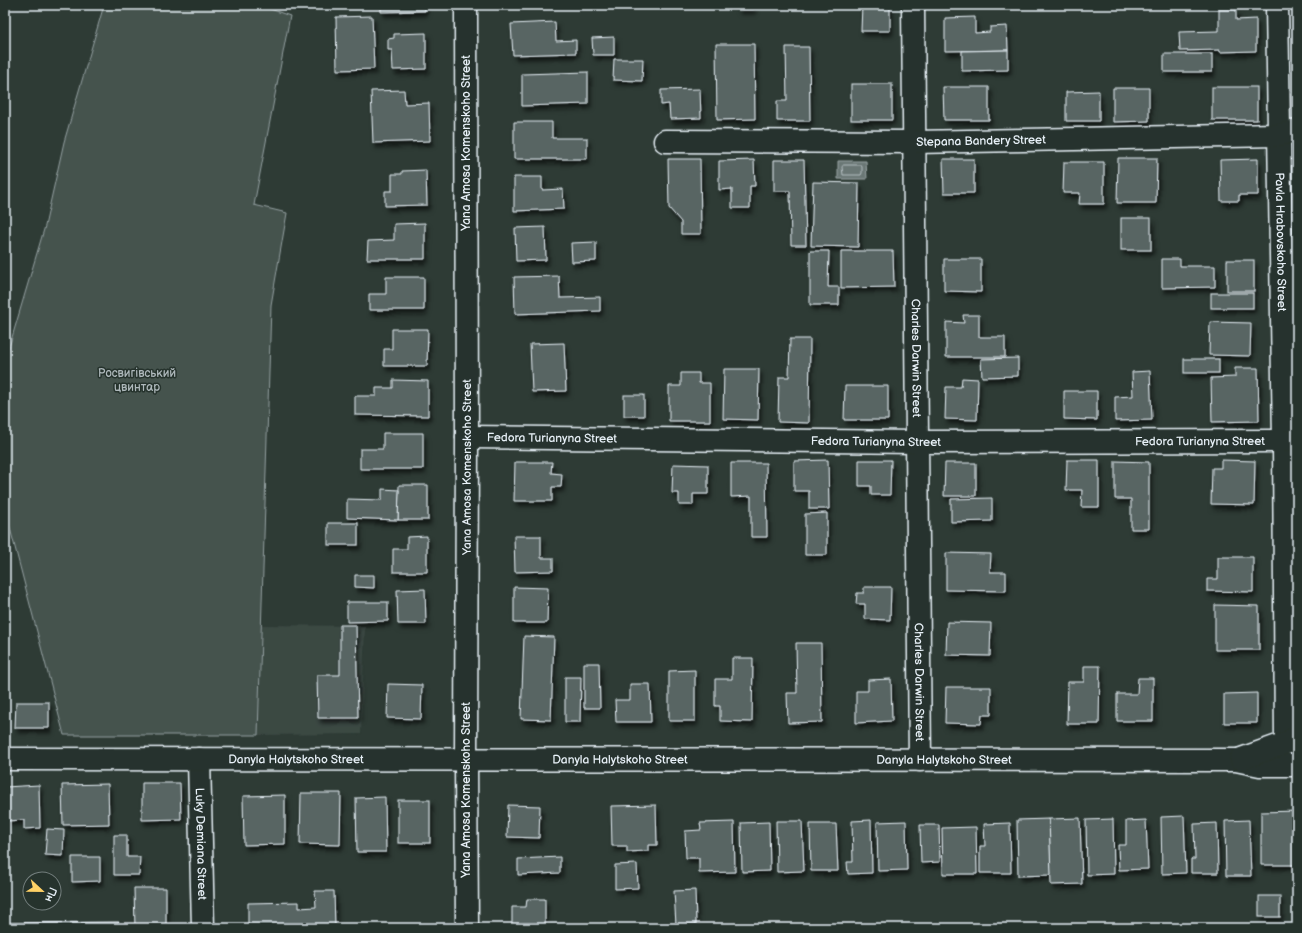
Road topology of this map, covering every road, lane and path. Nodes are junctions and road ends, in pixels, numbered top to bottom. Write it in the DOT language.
graph roads {
  1 [pos="466,5"];
  2 [pos="913,5"];
  3 [pos="1277,5"];
  4 [pos="1288,133"];
  5 [pos="665,141"];
  6 [pos="914,142"];
  7 [pos="467,437"];
  8 [pos="1284,441"];
  9 [pos="916,442"];
  10 [pos="1291,739"];
  11 [pos="5,759"];
  12 [pos="199,759"];
  13 [pos="466,760"];
  14 [pos="920,760"];
  15 [pos="1236,760"];
  16 [pos="1297,765"];
  17 [pos="203,928"];
  18 [pos="467,928"];
  1 -- 7 [label="street, Yana Amosa Komenskoho Street"];
  2 -- 6 [label="street, Charles Darwin Street"];
  3 -- 4 [label="street, Pavla Hrabovskoho Street"];
  4 -- 6 [label="street, Stepana Bandery Street"];
  4 -- 8 [label="street, Pavla Hrabovskoho Street"];
  5 -- 6 [label="street, Stepana Bandery Street"];
  6 -- 9 [label="street, Charles Darwin Street"];
  7 -- 9 [label="street, Fedora Turianyna Street"];
  7 -- 13 [label="street, Yana Amosa Komenskoho Street"];
  8 -- 9 [label="street, Fedora Turianyna Street"];
  8 -- 10 [label="street, Pavla Hrabovskoho Street"];
  9 -- 14 [label="street, Charles Darwin Street"];
  10 -- 15 [label="street, Danyla Halytskoho Street"];
  11 -- 12 [label="street, Danyla Halytskoho Street"];
  12 -- 13 [label="street, Danyla Halytskoho Street"];
  12 -- 17 [label="street, Luky Demiana Street"];
  13 -- 14 [label="street, Danyla Halytskoho Street"];
  13 -- 18 [label="street, Yana Amosa Komenskoho Street"];
  14 -- 15 [label="street, Danyla Halytskoho Street"];
  15 -- 16 [label="street, Danyla Halytskoho Street"];
}
